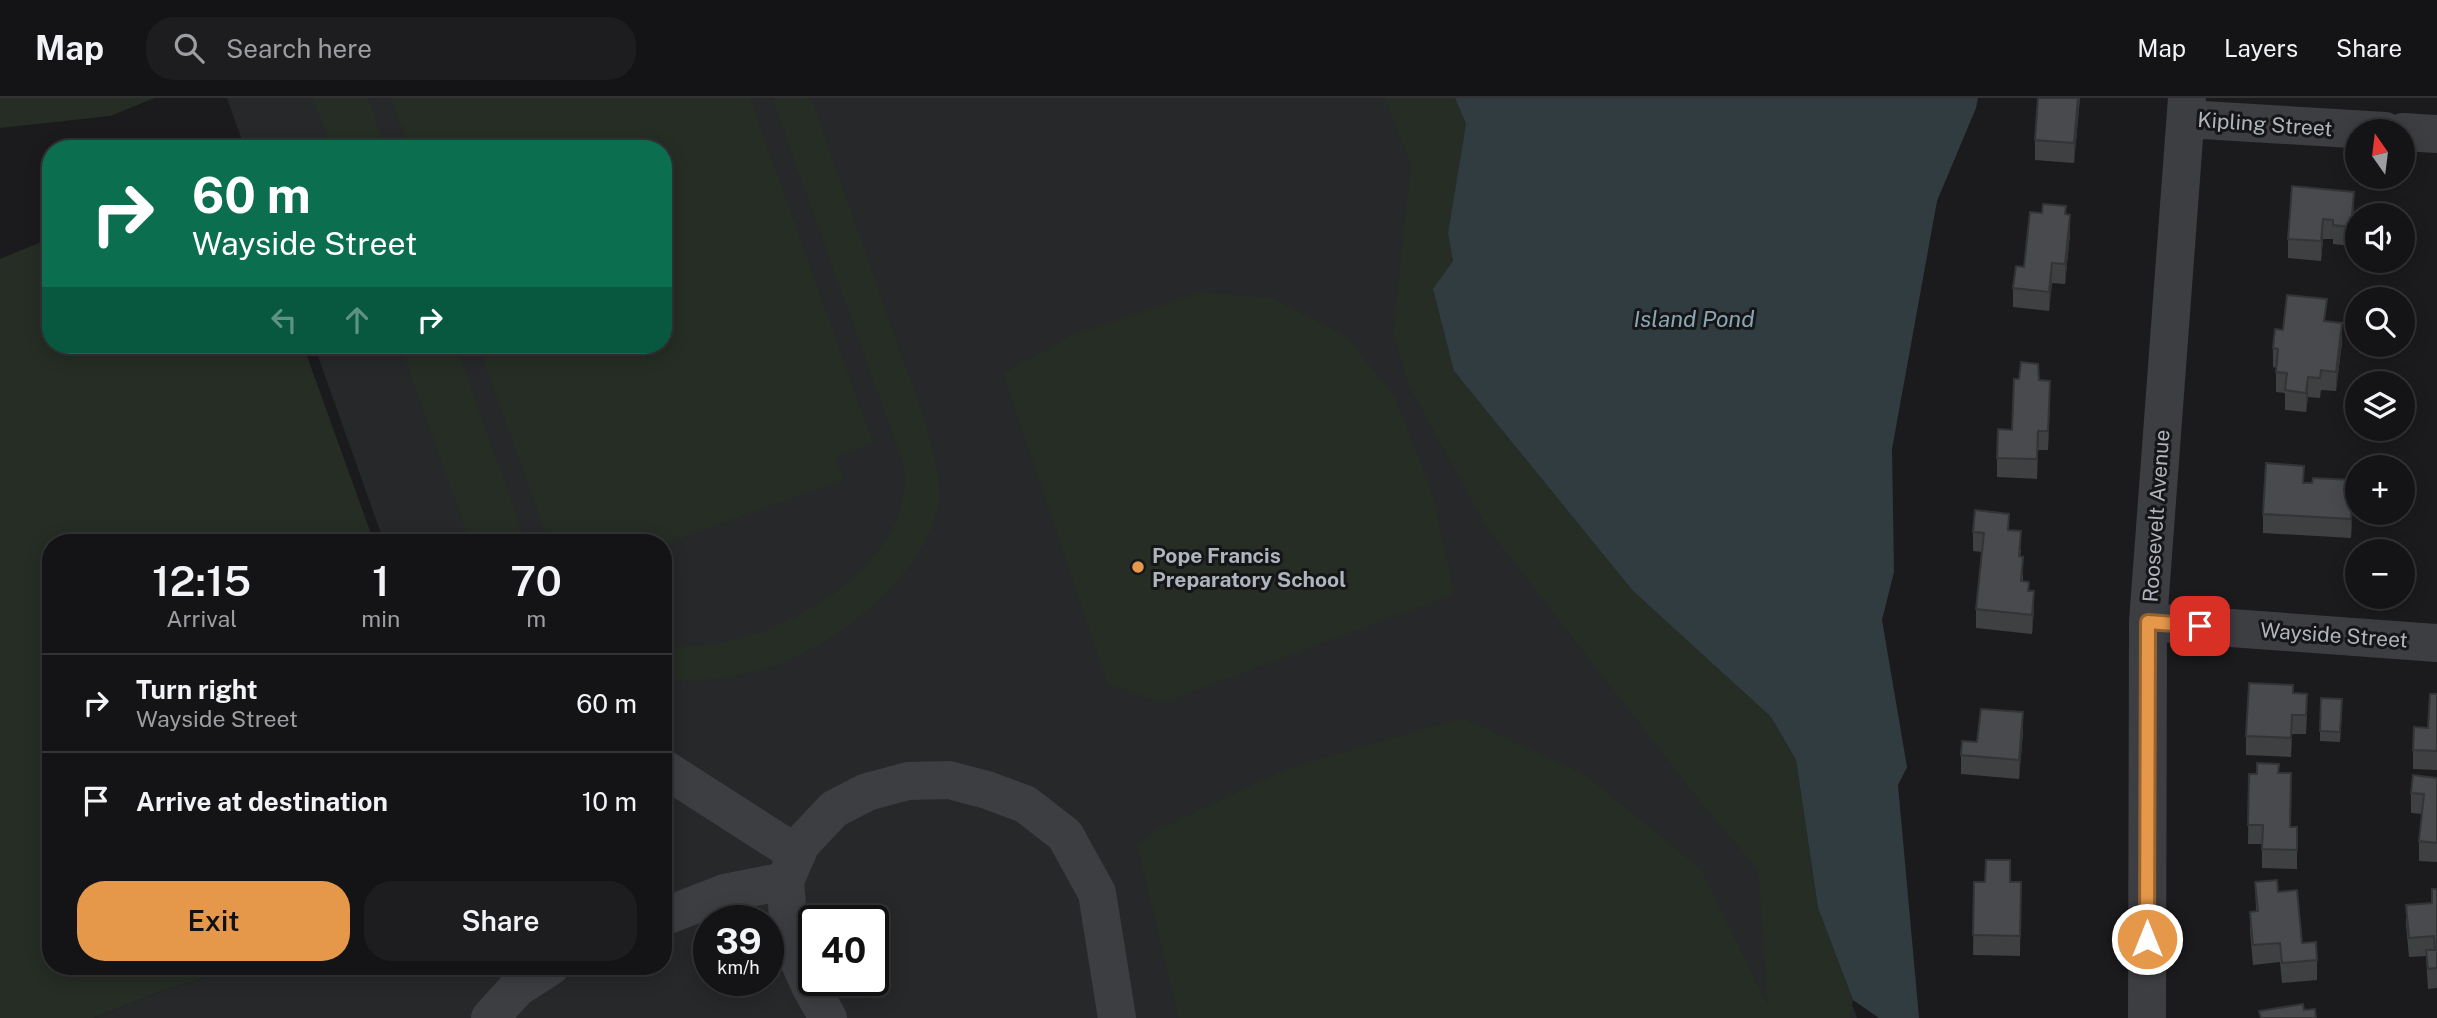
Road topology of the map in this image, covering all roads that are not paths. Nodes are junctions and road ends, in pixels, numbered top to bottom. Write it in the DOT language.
graph roads {
  1 [pos="2186,108"];
  2 [pos="2345,126"];
  3 [pos="2415,133"];
  4 [pos="2437,134"];
  5 [pos="2148,622"];
  6 [pos="2437,643"];
  7 [pos="672,775"];
  8 [pos="791,867"];
  9 [pos="672,914"];
  10 [pos="537,975"];
  11 [pos="490,1018"];
  12 [pos="828,1018"];
  13 [pos="1117,1018"];
  14 [pos="2147,1018"];
  1 -- 2 [label="street, Kipling Street"];
  1 -- 5 [label="street, Roosevelt Avenue"];
  3 -- 4 [label="street"];
  5 -- 6 [label="street, Wayside Street"];
  5 -- 14 [label="street, Roosevelt Avenue"];
  7 -- 8 [label="street"];
  8 -- 9 [label="street"];
  8 -- 12 [label="street"];
  8 -- 13 [label="street"];
  10 -- 11 [label="street"];
}
